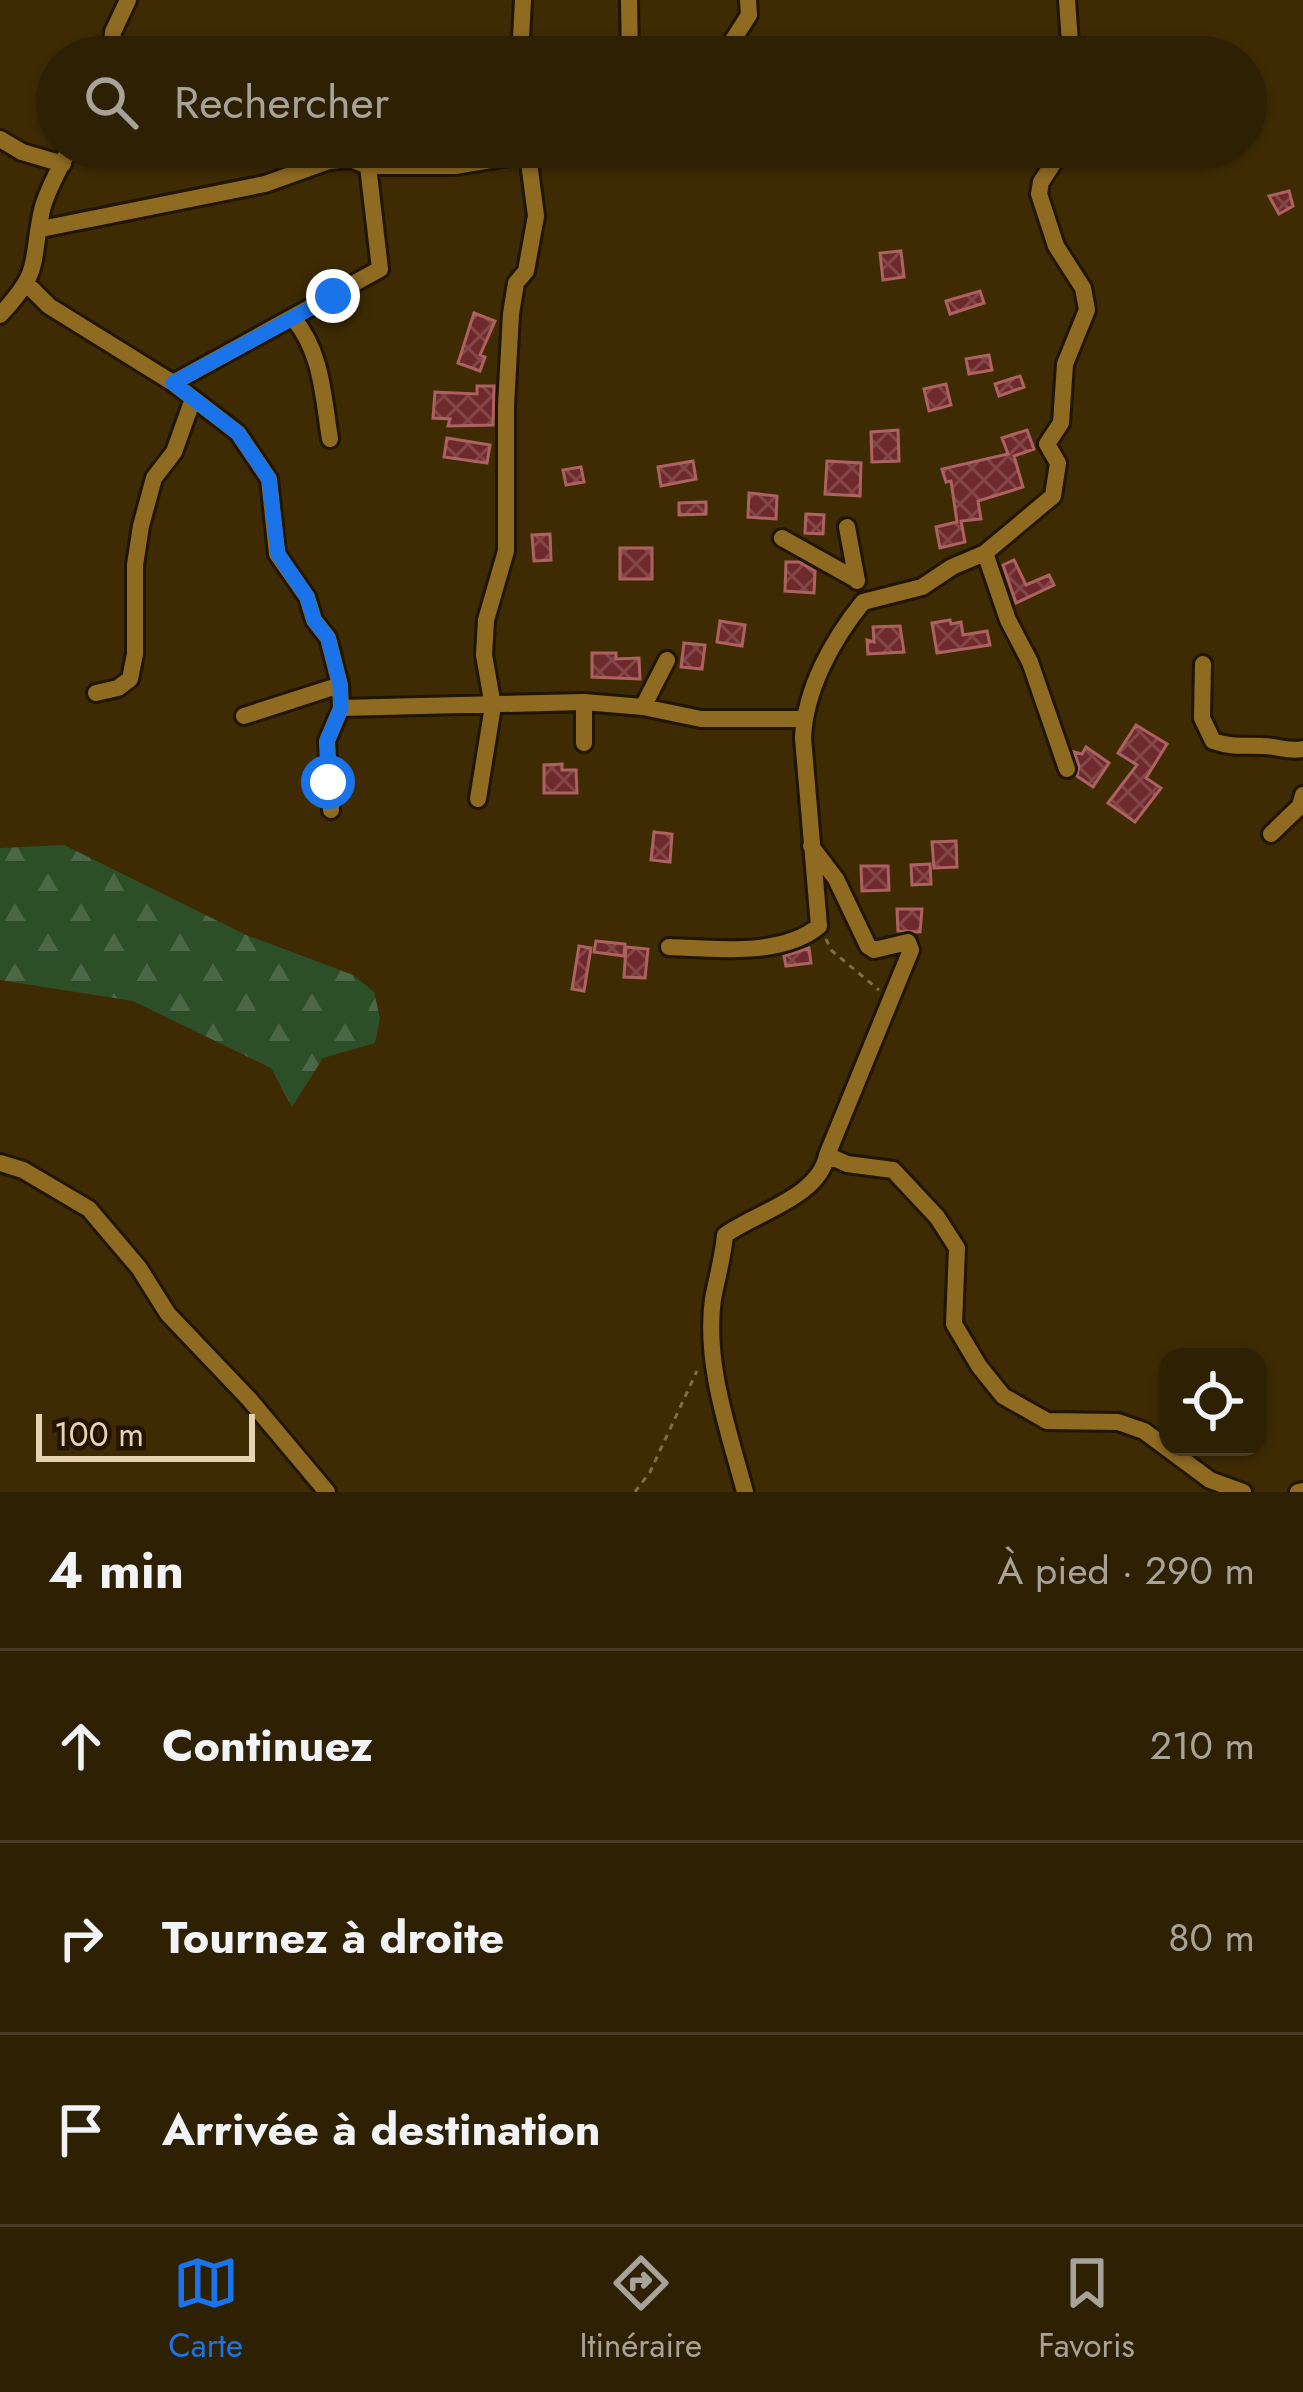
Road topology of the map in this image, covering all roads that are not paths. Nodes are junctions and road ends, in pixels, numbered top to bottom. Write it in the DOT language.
graph roads {
  1 [pos="128,0"];
  2 [pos="523,0"];
  3 [pos="629,0"];
  4 [pos="748,0"];
  5 [pos="1067,0"];
  6 [pos="113,36"];
  7 [pos="521,36"];
  8 [pos="630,36"];
  9 [pos="736,36"];
  10 [pos="1070,36"];
  11 [pos="0,139"];
  12 [pos="36,153"];
  13 [pos="60,168"];
  14 [pos="310,168"];
  15 [pos="368,168"];
  16 [pos="530,168"];
  17 [pos="1050,168"];
  18 [pos="40,229"];
  19 [pos="27,284"];
  20 [pos="0,316"];
  21 [pos="293,318"];
  22 [pos="173,383"];
  23 [pos="193,399"];
  24 [pos="330,439"];
  25 [pos="847,527"];
  26 [pos="782,538"];
  27 [pos="985,553"];
  28 [pos="856,580"];
  29 [pos="873,599"];
  30 [pos="667,660"];
  31 [pos="1203,664"];
  32 [pos="340,685"];
  33 [pos="96,693"];
  34 [pos="584,702"];
  35 [pos="493,706"];
  36 [pos="643,707"];
  37 [pos="341,708"];
  38 [pos="244,716"];
  39 [pos="803,719"];
  40 [pos="584,743"];
  41 [pos="1303,749"];
  42 [pos="1067,769"];
  43 [pos="1303,795"];
  44 [pos="478,799"];
  45 [pos="331,810"];
  46 [pos="1271,834"];
  47 [pos="809,842"];
  48 [pos="668,947"];
  49 [pos="827,1155"];
  50 [pos="0,1162"];
  51 [pos="327,1492"];
  52 [pos="745,1492"];
  53 [pos="1243,1492"];
  1 -- 6 [label="street"];
  2 -- 7 [label="street"];
  3 -- 8 [label="street"];
  4 -- 9 [label="street"];
  5 -- 10 [label="street"];
  11 -- 12 [label="street"];
  13 -- 18 [label="street"];
  14 -- 18 [label="street"];
  15 -- 21 [label="street"];
  16 -- 35 [label="street"];
  17 -- 27 [label="street"];
  18 -- 19 [label="street"];
  19 -- 20 [label="street"];
  19 -- 22 [label="street"];
  21 -- 22 [label="street"];
  21 -- 24 [label="street"];
  22 -- 23 [label="street"];
  23 -- 32 [label="street"];
  23 -- 33 [label="street"];
  25 -- 28 [label="street"];
  26 -- 28 [label="street"];
  27 -- 29 [label="street"];
  27 -- 42 [label="street"];
  28 -- 29 [label="street"];
  29 -- 39 [label="street"];
  30 -- 36 [label="street"];
  31 -- 41 [label="street"];
  32 -- 37 [label="street"];
  32 -- 38 [label="street"];
  34 -- 35 [label="street"];
  34 -- 36 [label="street"];
  34 -- 40 [label="street"];
  35 -- 37 [label="street"];
  35 -- 44 [label="street"];
  36 -- 39 [label="street"];
  37 -- 45 [label="street"];
  39 -- 47 [label="street"];
  43 -- 46 [label="street"];
  47 -- 48 [label="street"];
  47 -- 49 [label="street"];
  49 -- 52 [label="street"];
  49 -- 53 [label="street"];
  50 -- 51 [label="street"];
}
